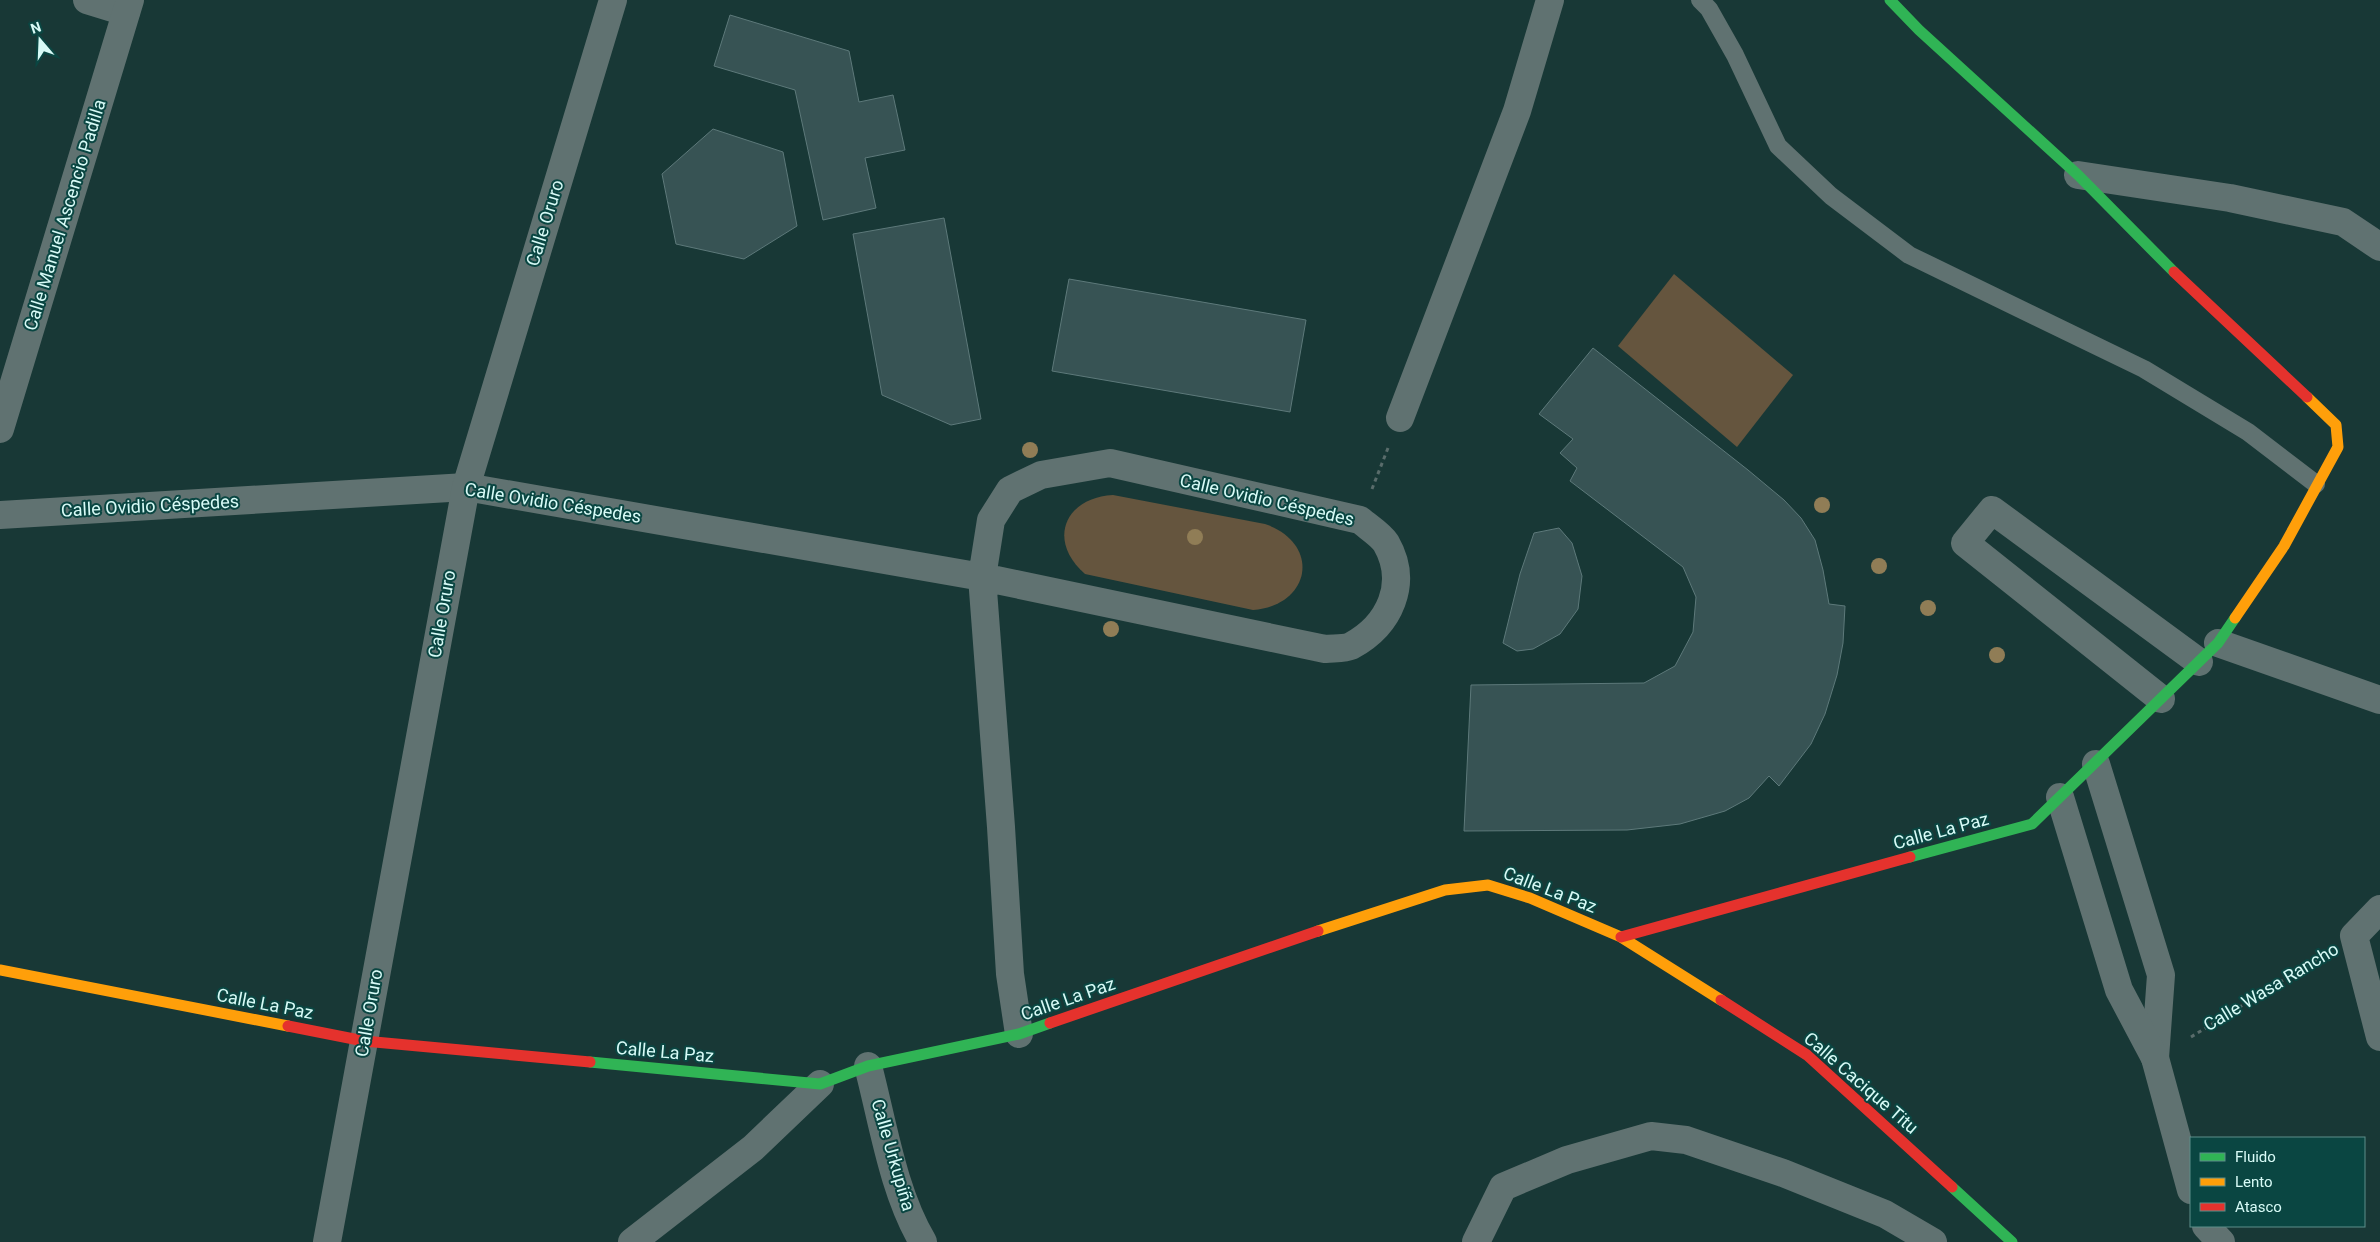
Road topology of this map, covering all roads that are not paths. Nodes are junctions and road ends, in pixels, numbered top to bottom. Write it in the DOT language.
graph roads {
  1 [pos="87,0"];
  2 [pos="613,0"];
  3 [pos="1550,0"];
  4 [pos="1700,0"];
  5 [pos="1890,0"];
  6 [pos="128,6"];
  7 [pos="2078,175"];
  8 [pos="2380,247"];
  9 [pos="1400,418"];
  10 [pos="0,429"];
  11 [pos="2316,484"];
  12 [pos="466,487"];
  13 [pos="0,515"];
  14 [pos="982,577"];
  15 [pos="2218,643"];
  16 [pos="2198,662"];
  17 [pos="2160,699"];
  18 [pos="2380,700"];
  19 [pos="2096,764"];
  20 [pos="2060,797"];
  21 [pos="2380,909"];
  22 [pos="1621,937"];
  23 [pos="0,970"];
  24 [pos="1019,1034"];
  25 [pos="2380,1037"];
  26 [pos="364,1041"];
  27 [pos="2155,1058"];
  28 [pos="868,1066"];
  29 [pos="820,1084"];
  30 [pos="2190,1186"];
  31 [pos="2207,1227"];
  32 [pos="327,1242"];
  33 [pos="632,1242"];
  34 [pos="923,1242"];
  35 [pos="1476,1242"];
  36 [pos="1933,1242"];
  37 [pos="2012,1242"];
  38 [pos="2221,1242"];
  1 -- 6 [label="street"];
  2 -- 12 [label="street, Calle Oruro"];
  3 -- 9 [label="street"];
  4 -- 11 [label="lane"];
  5 -- 7 [label="street, Calle La Paz"];
  6 -- 10 [label="street, Calle Manuel Ascencio Padilla"];
  7 -- 8 [label="street"];
  7 -- 11 [label="street, Calle La Paz"];
  11 -- 15 [label="street, Calle La Paz"];
  12 -- 13 [label="street, Calle Ovidio Céspedes"];
  12 -- 14 [label="street, Calle Ovidio Céspedes"];
  12 -- 26 [label="street, Calle Oruro"];
  14 -- 14 [label="street, Calle Ovidio Céspedes"];
  14 -- 24 [label="street"];
  15 -- 16 [label="street, Calle La Paz"];
  15 -- 18 [label="street"];
  16 -- 17 [label="street, Calle La Paz"];
  16 -- 17 [label="street"];
  17 -- 19 [label="street, Calle La Paz"];
  19 -- 20 [label="street, Calle La Paz"];
  19 -- 27 [label="street"];
  20 -- 22 [label="street, Calle La Paz"];
  20 -- 27 [label="street"];
  21 -- 25 [label="street, Calle Wasa Rancho"];
  22 -- 24 [label="street, Calle La Paz"];
  22 -- 37 [label="street, Calle Cacique Titu"];
  23 -- 26 [label="street, Calle La Paz"];
  24 -- 28 [label="street, Calle La Paz"];
  26 -- 29 [label="street, Calle La Paz"];
  26 -- 32 [label="street, Calle Oruro"];
  27 -- 30 [label="street"];
  28 -- 29 [label="street, Calle La Paz"];
  28 -- 34 [label="street, Calle Urkupiña"];
  29 -- 33 [label="street"];
  31 -- 38 [label="street"];
  35 -- 36 [label="street"];
}
